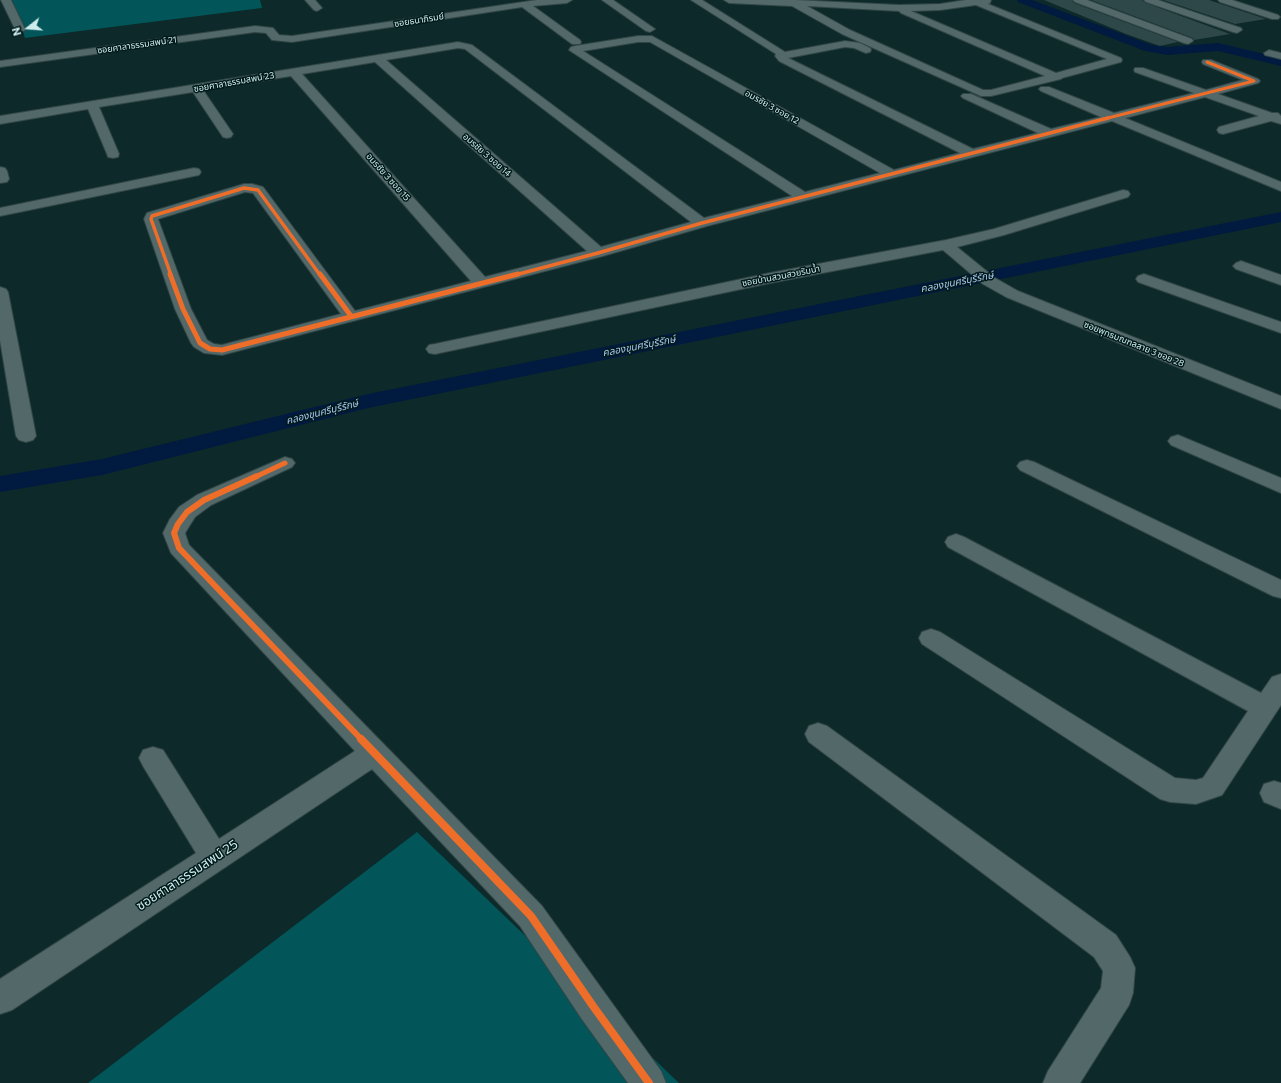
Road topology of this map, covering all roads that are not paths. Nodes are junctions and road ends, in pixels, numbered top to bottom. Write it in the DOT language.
graph roads {
  1 [pos="310,0"];
  2 [pos="566,0"];
  3 [pos="607,0"];
  4 [pos="696,0"];
  5 [pos="729,0"];
  6 [pos="880,0"];
  7 [pos="994,0"];
  8 [pos="1078,0"];
  9 [pos="1149,0"];
  10 [pos="1223,0"];
  11 [pos="974,1"];
  12 [pos="792,2"];
  13 [pos="5,4"];
  14 [pos="524,4"];
  15 [pos="318,8"];
  16 [pos="899,8"];
  17 [pos="1274,17"];
  18 [pos="20,29"];
  19 [pos="1238,30"];
  20 [pos="272,34"];
  21 [pos="651,34"];
  22 [pos="1188,41"];
  23 [pos="576,42"];
  24 [pos="780,52"];
  25 [pos="1269,53"];
  26 [pos="1281,56"];
  27 [pos="377,58"];
  28 [pos="1207,62"];
  29 [pos="0,64"];
  30 [pos="1139,70"];
  31 [pos="294,72"];
  32 [pos="1057,77"];
  33 [pos="196,88"];
  34 [pos="1045,89"];
  35 [pos="1207,94"];
  36 [pos="92,105"];
  37 [pos="1114,117"];
  38 [pos="1278,117"];
  39 [pos="0,120"];
  40 [pos="1223,130"];
  41 [pos="1049,133"];
  42 [pos="227,134"];
  43 [pos="113,154"];
  44 [pos="972,154"];
  45 [pos="194,172"];
  46 [pos="892,174"];
  47 [pos="1281,187"];
  48 [pos="1123,194"];
  49 [pos="803,197"];
  50 [pos="0,212"];
  51 [pos="702,223"];
  52 [pos="946,245"];
  53 [pos="598,253"];
  54 [pos="1241,266"];
  55 [pos="1144,278"];
  56 [pos="1281,280"];
  57 [pos="482,282"];
  58 [pos="1,303"];
  59 [pos="351,316"];
  60 [pos="1281,328"];
  61 [pos="435,349"];
  62 [pos="1281,403"];
  63 [pos="26,436"];
  64 [pos="1178,441"];
  65 [pos="285,462"];
  66 [pos="1027,466"];
  67 [pos="1281,486"];
  68 [pos="956,542"];
  69 [pos="1281,590"];
  70 [pos="931,638"];
  71 [pos="1281,684"];
  72 [pos="1265,708"];
  73 [pos="818,734"];
  74 [pos="374,753"];
  75 [pos="153,758"];
  76 [pos="214,857"];
  77 [pos="0,998"];
  78 [pos="649,1083"];
  79 [pos="1060,1083"];
  1 -- 15 [label="street"];
  2 -- 14 [label="street, ซอยธนาภิรมย์"];
  3 -- 21 [label="street, อมรชัย 3 ซอย 12"];
  4 -- 24 [label="street"];
  5 -- 12 [label="street"];
  6 -- 16 [label="street"];
  7 -- 11 [label="street"];
  8 -- 22 [label="street"];
  9 -- 19 [label="street"];
  10 -- 17 [label="street"];
  11 -- 16 [label="street"];
  11 -- 32 [label="street"];
  12 -- 16 [label="street"];
  12 -- 32 [label="street"];
  13 -- 18 [label="street"];
  14 -- 20 [label="street, ซอยธนาภิรมย์"];
  14 -- 23 [label="street"];
  16 -- 32 [label="street"];
  20 -- 29 [label="street, ซอยศาลาธรรมสพน์ 21"];
  21 -- 46 [label="street, อมรชัย 3 ซอย 12"];
  21 -- 49 [label="street"];
  25 -- 26 [label="street"];
  27 -- 31 [label="street, ซอยศาลาธรรมสพน์ 23"];
  27 -- 51 [label="street, ซอยศาลาธรรมสพน์ 23"];
  27 -- 53 [label="street, อมรชัย 3 ซอย 14"];
  28 -- 35 [label="street"];
  30 -- 35 [label="street"];
  31 -- 33 [label="street, ซอยศาลาธรรมสพน์ 23"];
  31 -- 57 [label="street, อมรชัย 3 ซอย 15"];
  33 -- 36 [label="street, ซอยศาลาธรรมสพน์ 23"];
  33 -- 42 [label="street"];
  34 -- 37 [label="street"];
  35 -- 37 [label="street"];
  35 -- 38 [label="street"];
  36 -- 39 [label="street, ซอยศาลาธรรมสพน์ 23"];
  36 -- 43 [label="street"];
  37 -- 41 [label="street"];
  37 -- 47 [label="street"];
  38 -- 40 [label="street"];
  41 -- 44 [label="street"];
  41 -- 44 [label="street"];
  44 -- 46 [label="street"];
  45 -- 50 [label="street"];
  46 -- 49 [label="street"];
  48 -- 52 [label="street, ซอยบ้านสวนสวยริมน้ำ"];
  49 -- 51 [label="street"];
  51 -- 53 [label="street"];
  52 -- 61 [label="street, ซอยบ้านสวนสวยริมน้ำ"];
  52 -- 62 [label="street, ซอยพุทธมณฑลสาย 3 ซอย 28"];
  53 -- 57 [label="street"];
  54 -- 56 [label="street"];
  55 -- 60 [label="street"];
  57 -- 59 [label="street"];
  58 -- 63 [label="street"];
  59 -- 59 [label="street"];
  64 -- 67 [label="street"];
  65 -- 74 [label="street"];
  66 -- 69 [label="street"];
  68 -- 72 [label="street"];
  70 -- 72 [label="street"];
  71 -- 72 [label="street"];
  73 -- 79 [label="street"];
  74 -- 76 [label="street, ซอยศาลาธรรมสพน์ 25"];
  74 -- 78 [label="street"];
  75 -- 76 [label="street"];
  76 -- 77 [label="street, ซอยศาลาธรรมสพน์ 25"];
}
